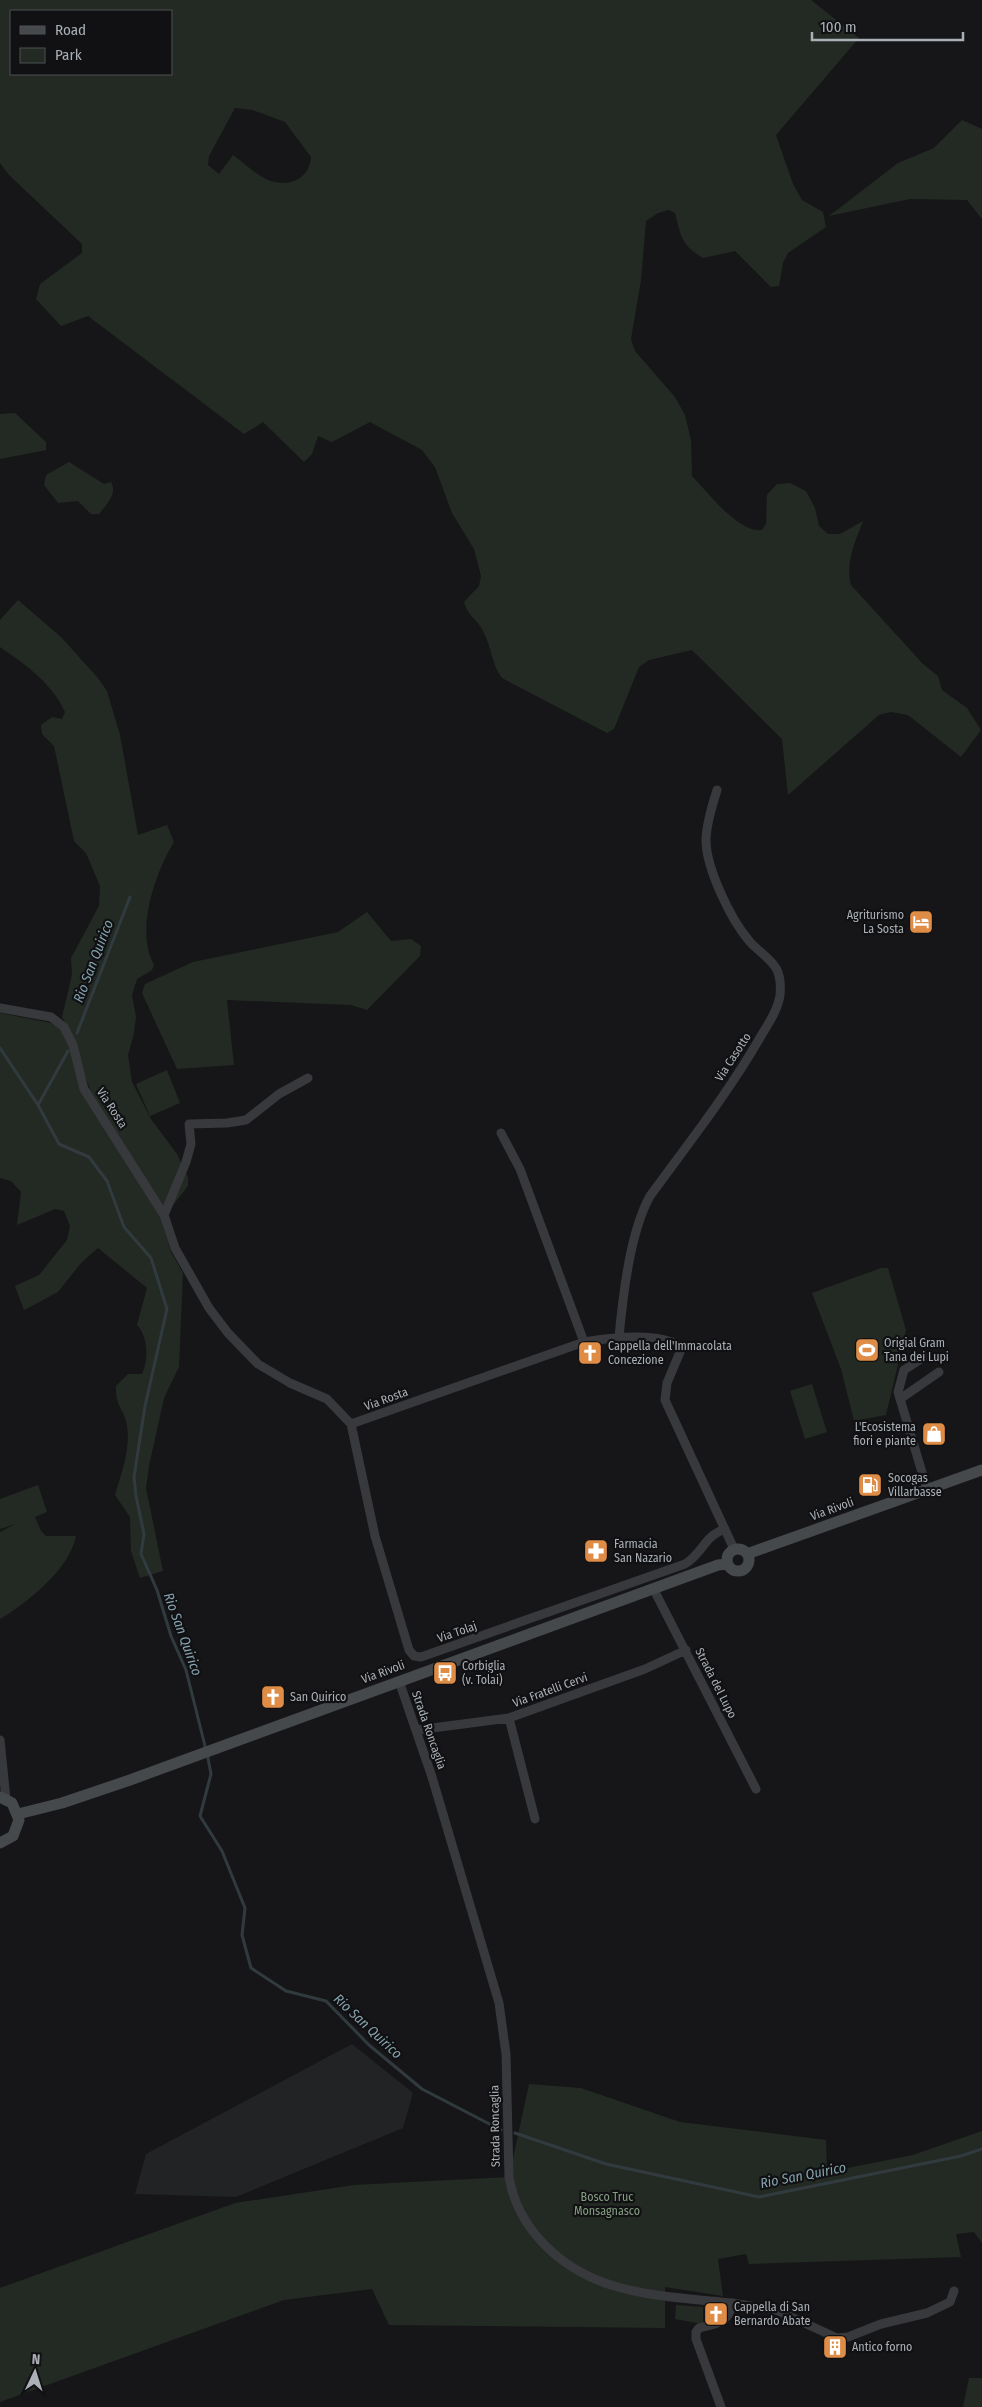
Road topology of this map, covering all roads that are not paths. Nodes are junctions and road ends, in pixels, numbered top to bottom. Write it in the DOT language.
graph roads {
  1 [pos="717,790"];
  2 [pos="0,1008"];
  3 [pos="308,1078"];
  4 [pos="501,1133"];
  5 [pos="164,1215"];
  6 [pos="619,1337"];
  7 [pos="584,1342"];
  8 [pos="924,1357"];
  9 [pos="939,1372"];
  10 [pos="900,1399"];
  11 [pos="351,1424"];
  12 [pos="982,1470"];
  13 [pos="927,1489"];
  14 [pos="725,1529"];
  15 [pos="734,1549"];
  16 [pos="747,1554"];
  17 [pos="728,1564"];
  18 [pos="653,1588"];
  19 [pos="686,1650"];
  20 [pos="400,1681"];
  21 [pos="508,1718"];
  22 [pos="417,1730"];
  23 [pos="0,1740"];
  24 [pos="756,1789"];
  25 [pos="3,1798"];
  26 [pos="18,1814"];
  27 [pos="535,1819"];
  28 [pos="0,1843"];
  29 [pos="954,2290"];
  30 [pos="732,2303"];
  31 [pos="721,2407"];
  1 -- 6 [label="street, Via Casotto"];
  2 -- 5 [label="street, Via Rosta"];
  3 -- 5 [label="street"];
  4 -- 7 [label="street"];
  5 -- 11 [label="street, Via Rosta"];
  6 -- 7 [label="street, Via Rosta"];
  6 -- 14 [label="street, Via Rosta"];
  7 -- 11 [label="street, Via Rosta"];
  8 -- 10 [label="street"];
  9 -- 10 [label="street"];
  10 -- 13 [label="street"];
  11 -- 14 [label="street, Via Tolaj"];
  12 -- 13 [label="street, Via Rivoli"];
  13 -- 16 [label="street, Via Rivoli"];
  14 -- 15 [label="street, Via Rosta"];
  15 -- 16 [label="street"];
  15 -- 17 [label="street"];
  16 -- 17 [label="street, Via Rivoli"];
  17 -- 18 [label="street, Via Rivoli"];
  18 -- 19 [label="street, Strada del Lupo"];
  18 -- 20 [label="street, Via Rivoli"];
  19 -- 21 [label="street, Via Fratelli Cervi"];
  19 -- 24 [label="street, Strada del Lupo"];
  20 -- 22 [label="street, Strada Roncaglia"];
  20 -- 26 [label="street, Via Rivoli"];
  21 -- 22 [label="street, Via Fratelli Cervi"];
  21 -- 27 [label="street"];
  22 -- 30 [label="street, Strada Roncaglia"];
  23 -- 25 [label="street"];
  25 -- 26 [label="street"];
  26 -- 28 [label="street"];
  29 -- 30 [label="street, Strada Roncaglia"];
  30 -- 31 [label="street"];
}
